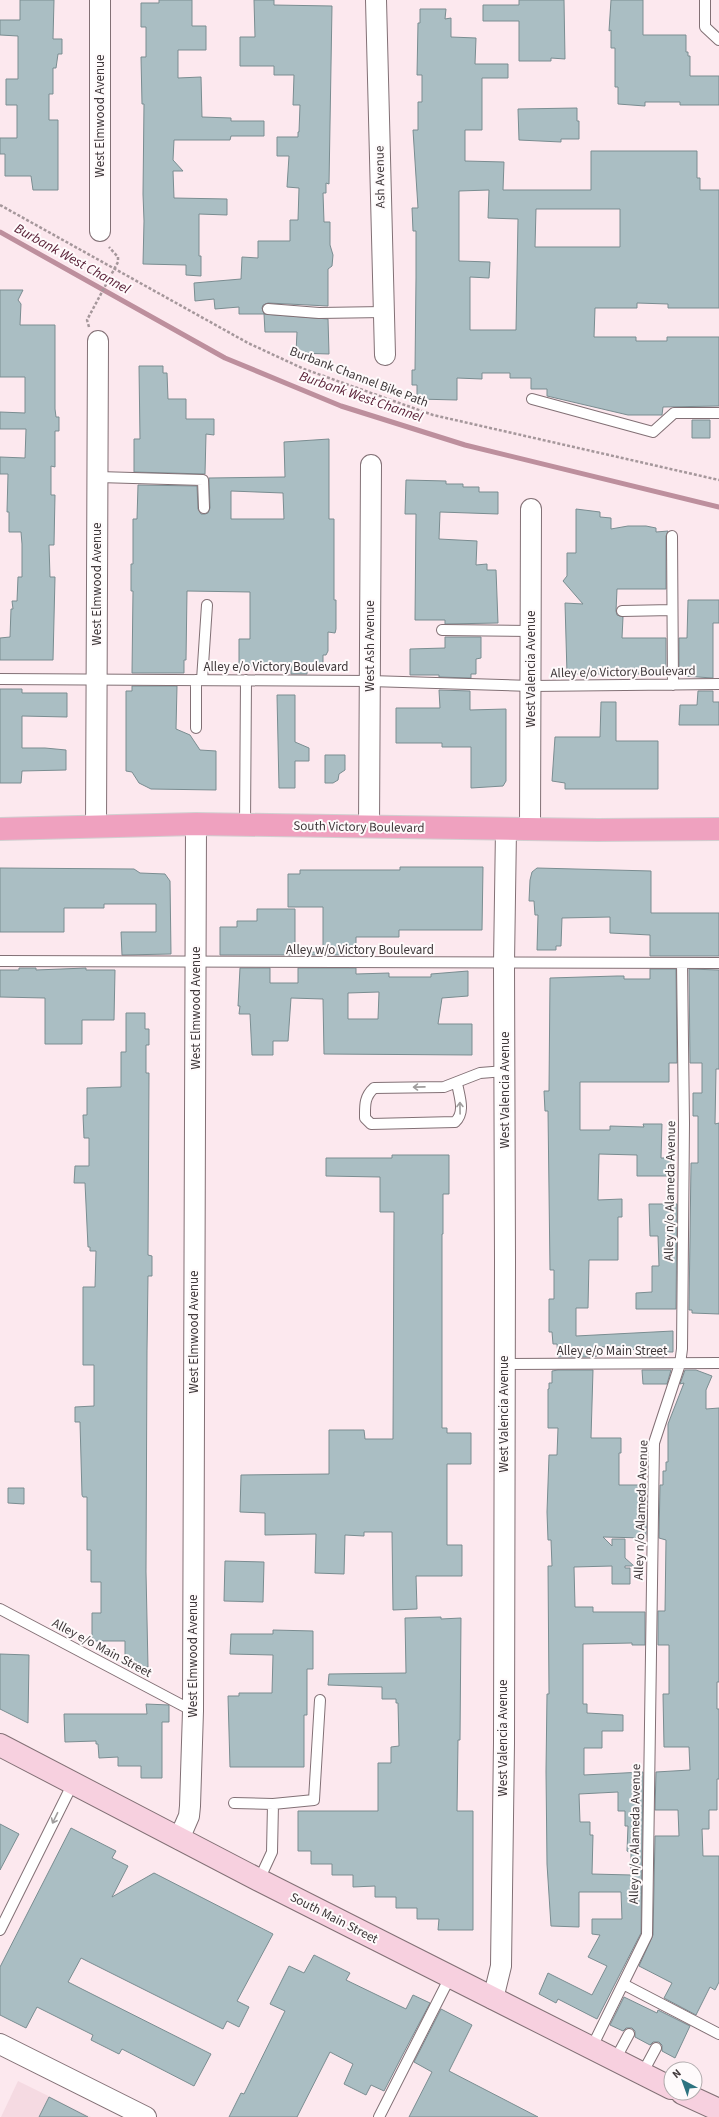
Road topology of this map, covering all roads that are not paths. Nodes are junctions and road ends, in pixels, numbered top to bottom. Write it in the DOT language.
graph roads {
  1 [pos="100,0"];
  2 [pos="376,0"];
  3 [pos="705,0"];
  4 [pos="719,40"];
  5 [pos="100,231"];
  6 [pos="268,309"];
  7 [pos="384,312"];
  8 [pos="98,341"];
  9 [pos="385,355"];
  10 [pos="532,399"];
  11 [pos="719,413"];
  12 [pos="371,465"];
  13 [pos="98,477"];
  14 [pos="204,508"];
  15 [pos="531,509"];
  16 [pos="672,536"];
  17 [pos="207,605"];
  18 [pos="672,610"];
  19 [pos="622,612"];
  20 [pos="442,630"];
  21 [pos="531,631"];
  22 [pos="0,679"];
  23 [pos="97,680"];
  24 [pos="199,680"];
  25 [pos="246,680"];
  26 [pos="370,681"];
  27 [pos="673,684"];
  28 [pos="719,684"];
  29 [pos="531,686"];
  30 [pos="196,728"];
  31 [pos="196,824"];
  32 [pos="245,825"];
  33 [pos="96,827"];
  34 [pos="370,827"];
  35 [pos="0,829"];
  36 [pos="506,829"];
  37 [pos="530,829"];
  38 [pos="719,829"];
  39 [pos="0,961"];
  40 [pos="196,962"];
  41 [pos="504,963"];
  42 [pos="682,963"];
  43 [pos="719,963"];
  44 [pos="505,1071"];
  45 [pos="458,1083"];
  46 [pos="719,1363"];
  47 [pos="505,1364"];
  48 [pos="680,1364"];
  49 [pos="0,1609"];
  50 [pos="320,1700"];
  51 [pos="193,1711"];
  52 [pos="0,1745"];
  53 [pos="73,1783"];
  54 [pos="234,1803"];
  55 [pos="273,1804"];
  56 [pos="179,1839"];
  57 [pos="259,1880"];
  58 [pos="0,1930"];
  59 [pos="450,1977"];
  60 [pos="623,1984"];
  61 [pos="648,1997"];
  62 [pos="494,1999"];
  63 [pos="643,2007"];
  64 [pos="629,2034"];
  65 [pos="719,2034"];
  66 [pos="0,2044"];
  67 [pos="656,2048"];
  68 [pos="591,2049"];
  69 [pos="615,2060"];
  70 [pos="642,2074"];
  71 [pos="663,2084"];
  72 [pos="701,2101"];
  73 [pos="715,2107"];
  74 [pos="146,2117"];
  75 [pos="379,2117"];
  1 -- 5 [label="street, West Elmwood Avenue"];
  2 -- 7 [label="street, Ash Avenue"];
  3 -- 4 [label="lane"];
  6 -- 7 [label="lane"];
  7 -- 9 [label="street, Ash Avenue"];
  8 -- 13 [label="street, West Elmwood Avenue"];
  10 -- 11 [label="lane"];
  12 -- 26 [label="street, West Ash Avenue"];
  13 -- 14 [label="lane"];
  13 -- 23 [label="street, West Elmwood Avenue"];
  15 -- 21 [label="street, West Valencia Avenue"];
  16 -- 18 [label="lane"];
  17 -- 24 [label="lane"];
  18 -- 19 [label="lane"];
  18 -- 27 [label="lane"];
  20 -- 21 [label="lane"];
  21 -- 29 [label="street, West Valencia Avenue"];
  22 -- 23 [label="lane, Alley e/o Victory Boulevard"];
  23 -- 24 [label="lane, Alley e/o Victory Boulevard"];
  23 -- 33 [label="street, West Elmwood Avenue"];
  24 -- 25 [label="lane, Alley e/o Victory Boulevard"];
  24 -- 30 [label="lane"];
  25 -- 26 [label="lane, Alley e/o Victory Boulevard"];
  25 -- 32 [label="lane"];
  26 -- 29 [label="lane, Alley e/o Victory Boulevard"];
  26 -- 34 [label="street, West Ash Avenue"];
  27 -- 28 [label="lane, Alley e/o Victory Boulevard"];
  27 -- 29 [label="lane, Alley e/o Victory Boulevard"];
  29 -- 37 [label="street, West Valencia Avenue"];
  31 -- 32 [label="main road, South Victory Boulevard"];
  31 -- 33 [label="main road, South Victory Boulevard"];
  31 -- 40 [label="street, West Elmwood Avenue"];
  32 -- 34 [label="main road, South Victory Boulevard"];
  33 -- 35 [label="main road, South Victory Boulevard"];
  34 -- 36 [label="main road, South Victory Boulevard"];
  36 -- 37 [label="main road, South Victory Boulevard"];
  36 -- 41 [label="street, West Valencia Avenue"];
  37 -- 38 [label="main road, South Victory Boulevard"];
  39 -- 40 [label="lane, Alley w/o Victory Boulevard"];
  40 -- 41 [label="lane, Alley w/o Victory Boulevard"];
  40 -- 51 [label="street, West Elmwood Avenue"];
  41 -- 42 [label="lane, Alley w/o Victory Boulevard"];
  41 -- 44 [label="street, West Valencia Avenue"];
  42 -- 43 [label="lane, Alley w/o Victory Boulevard"];
  42 -- 48 [label="lane, Alley n/o Alameda Avenue"];
  44 -- 45 [label="lane"];
  44 -- 47 [label="street, West Valencia Avenue"];
  45 -- 45 [label="lane, one-way"];
  46 -- 48 [label="lane, Alley e/o Main Street"];
  47 -- 48 [label="lane, Alley e/o Main Street"];
  47 -- 62 [label="street, West Valencia Avenue"];
  48 -- 60 [label="lane, Alley n/o Alameda Avenue"];
  49 -- 51 [label="lane, Alley e/o Main Street"];
  50 -- 55 [label="lane"];
  51 -- 56 [label="street, West Elmwood Avenue"];
  52 -- 53 [label="main road, South Main Street"];
  53 -- 56 [label="main road, South Main Street"];
  53 -- 58 [label="lane, one-way"];
  54 -- 55 [label="lane"];
  55 -- 57 [label="lane"];
  56 -- 57 [label="main road, South Main Street"];
  57 -- 59 [label="main road, South Main Street"];
  59 -- 62 [label="main road, South Main Street"];
  59 -- 75 [label="lane"];
  60 -- 61 [label="lane"];
  60 -- 68 [label="lane, Alley n/o Alameda Avenue"];
  61 -- 63 [label="lane"];
  61 -- 65 [label="lane"];
  62 -- 68 [label="main road, South Main Street"];
  64 -- 69 [label="lane"];
  66 -- 74 [label="street"];
  67 -- 70 [label="lane"];
  68 -- 69 [label="main road, South Main Street"];
  69 -- 70 [label="main road, South Main Street"];
  70 -- 71 [label="main road, South Main Street"];
  72 -- 73 [label="main road"];
}
